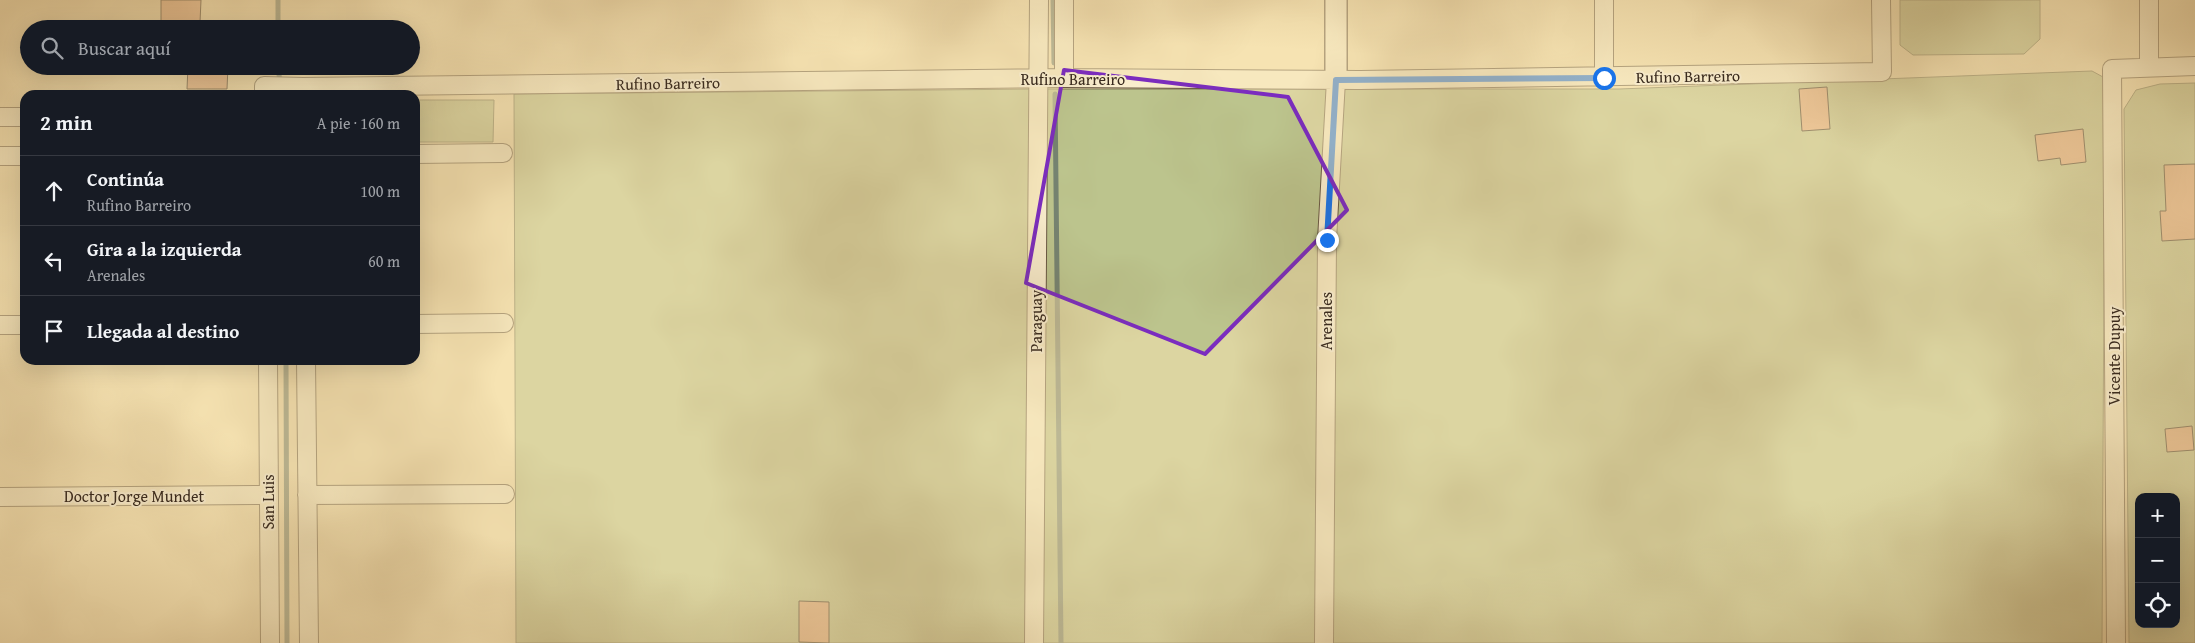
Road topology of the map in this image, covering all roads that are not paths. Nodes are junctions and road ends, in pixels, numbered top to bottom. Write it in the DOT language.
graph roads {
  1 [pos="1039,0"];
  2 [pos="1064,0"];
  3 [pos="1336,0"];
  4 [pos="1604,0"];
  5 [pos="1881,0"];
  6 [pos="2149,0"];
  7 [pos="2195,66"];
  8 [pos="2149,67"];
  9 [pos="1064,78"];
  10 [pos="1604,78"];
  11 [pos="1037,79"];
  12 [pos="1336,80"];
  13 [pos="364,90"];
  14 [pos="0,117"];
  15 [pos="20,117"];
  16 [pos="503,153"];
  17 [pos="420,154"];
  18 [pos="0,156"];
  19 [pos="20,156"];
  20 [pos="504,323"];
  21 [pos="420,324"];
  22 [pos="0,325"];
  23 [pos="20,325"];
  24 [pos="268,365"];
  25 [pos="306,365"];
  26 [pos="307,494"];
  27 [pos="505,494"];
  28 [pos="268,495"];
  29 [pos="0,497"];
  30 [pos="270,643"];
  31 [pos="308,643"];
  32 [pos="1034,643"];
  33 [pos="1324,643"];
  34 [pos="2116,643"];
  1 -- 11 [label="street, Paraguay"];
  2 -- 9 [label="street"];
  3 -- 12 [label="street, Arenales"];
  4 -- 10 [label="street"];
  5 -- 10 [label="street, Rufino Barreiro"];
  6 -- 8 [label="street"];
  7 -- 8 [label="street"];
  8 -- 34 [label="street, Vicente Dupuy"];
  9 -- 11 [label="street, Rufino Barreiro"];
  9 -- 12 [label="street, Rufino Barreiro"];
  10 -- 12 [label="street, Rufino Barreiro"];
  11 -- 13 [label="street, Rufino Barreiro"];
  11 -- 32 [label="street, Paraguay"];
  12 -- 33 [label="street, Arenales"];
  14 -- 15 [label="street"];
  16 -- 17 [label="street"];
  18 -- 19 [label="street"];
  20 -- 21 [label="street"];
  22 -- 23 [label="street"];
  24 -- 28 [label="street, San Luis"];
  25 -- 26 [label="street"];
  26 -- 27 [label="street"];
  26 -- 31 [label="street"];
  28 -- 29 [label="street, Doctor Jorge Mundet"];
  28 -- 30 [label="street, San Luis"];
}
